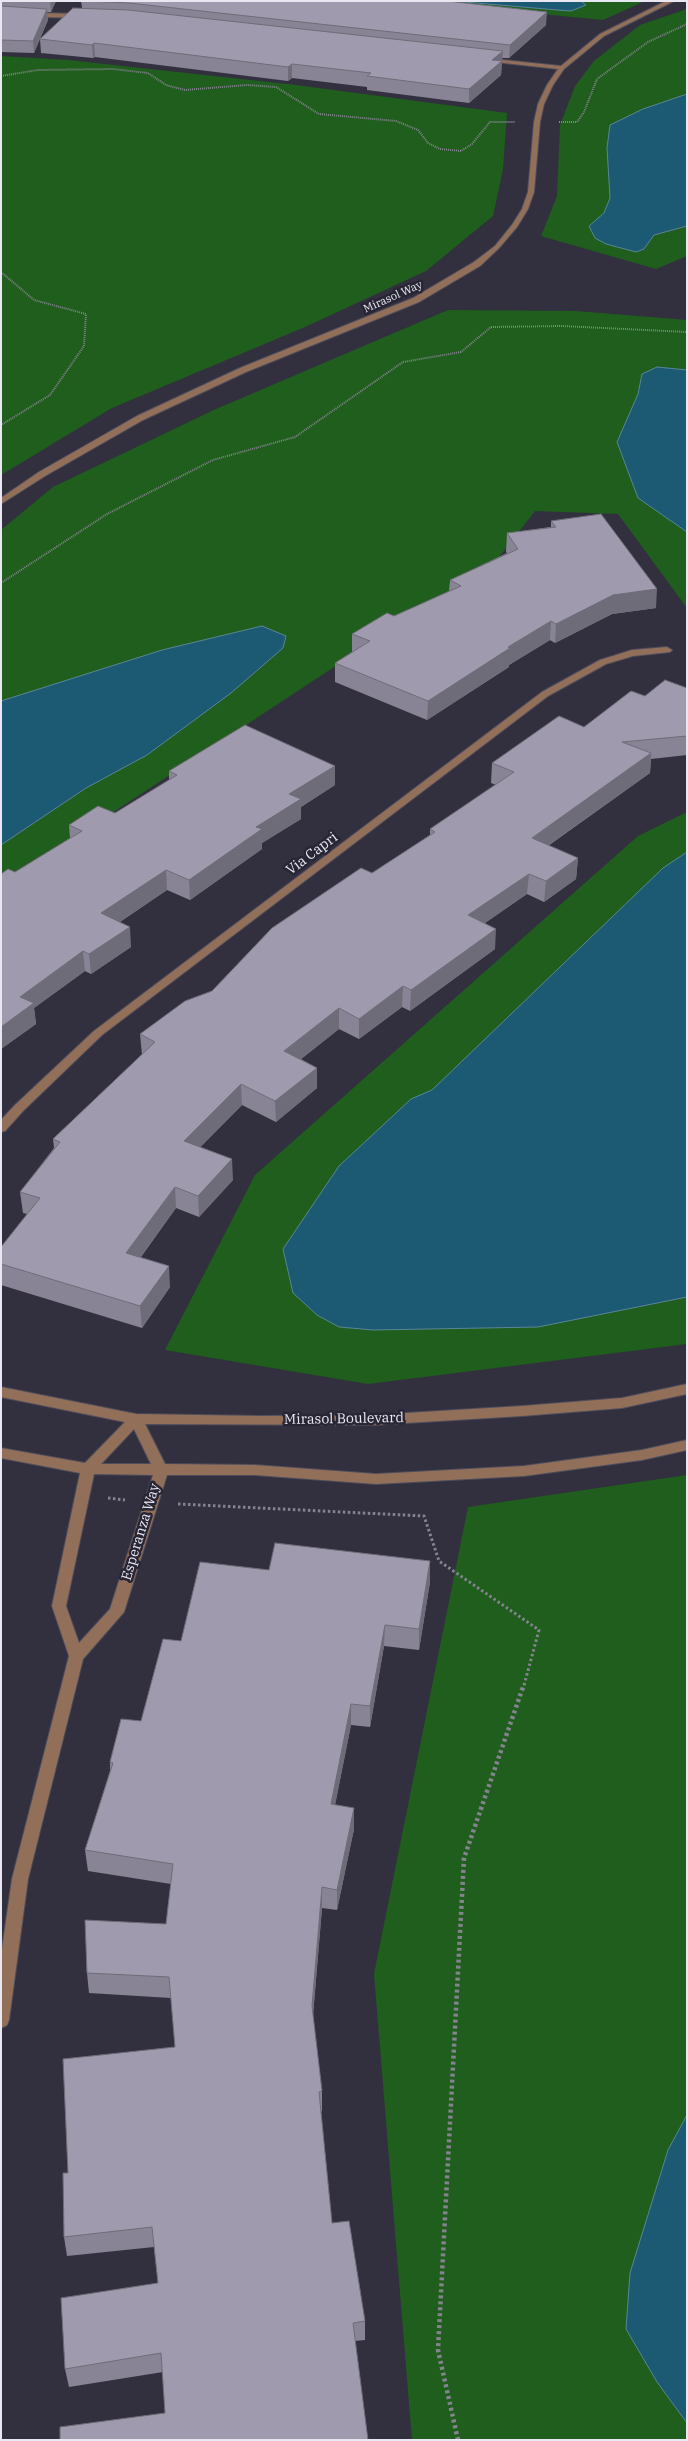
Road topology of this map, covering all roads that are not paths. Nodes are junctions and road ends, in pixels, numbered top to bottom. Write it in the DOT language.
graph roads {
  1 [pos="671,1"];
  2 [pos="1,14"];
  3 [pos="91,17"];
  4 [pos="474,58"];
  5 [pos="562,68"];
  6 [pos="1,502"];
  7 [pos="667,650"];
  8 [pos="1,1128"];
  9 [pos="687,1389"];
  10 [pos="1,1392"];
  11 [pos="136,1419"];
  12 [pos="687,1445"];
  13 [pos="1,1453"];
  14 [pos="88,1469"];
  15 [pos="161,1470"];
  16 [pos="76,1656"];
  17 [pos="1,2020"];
  1 -- 5 [label="street, Mirasol Way"];
  2 -- 3 [label="street"];
  4 -- 5 [label="street"];
  5 -- 6 [label="street, Mirasol Way"];
  7 -- 8 [label="street, Via Capri"];
  9 -- 11 [label="street, Mirasol Boulevard"];
  10 -- 11 [label="street, Mirasol Boulevard"];
  11 -- 14 [label="street"];
  11 -- 15 [label="street, Esperanza Way"];
  12 -- 15 [label="street"];
  13 -- 14 [label="street"];
  14 -- 15 [label="street"];
  14 -- 16 [label="street"];
  15 -- 16 [label="street, Esperanza Way"];
  16 -- 17 [label="street, Esperanza Way"];
}
